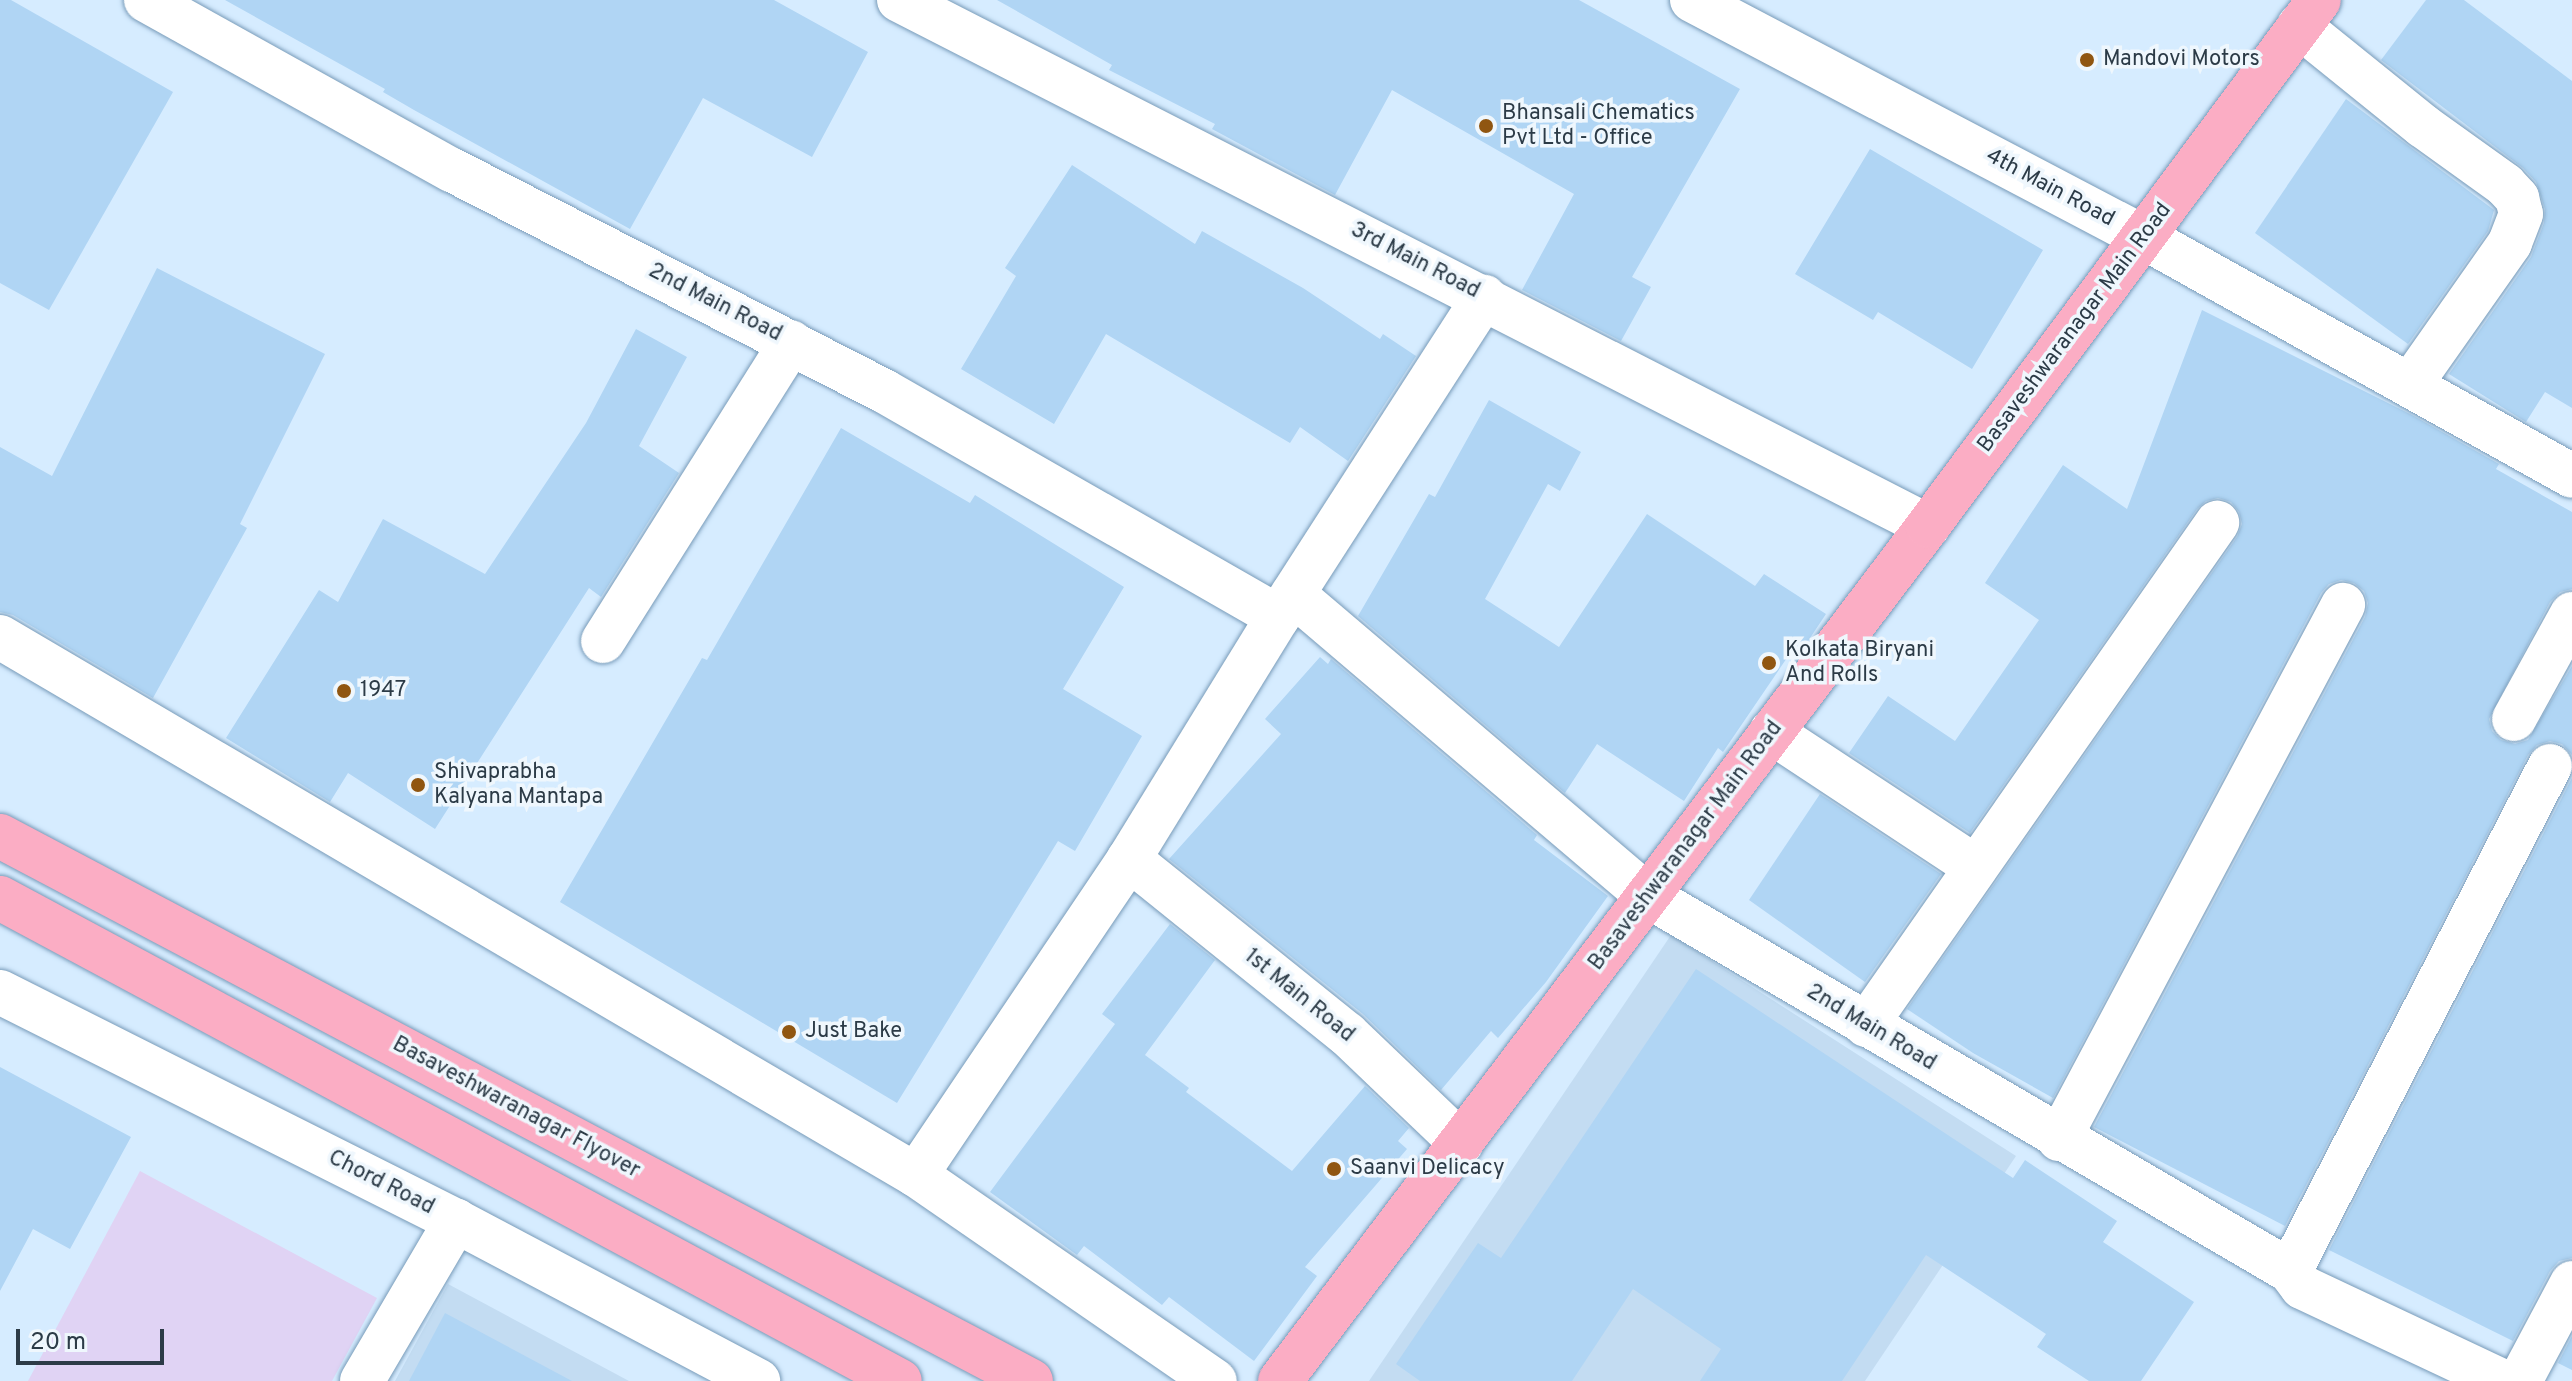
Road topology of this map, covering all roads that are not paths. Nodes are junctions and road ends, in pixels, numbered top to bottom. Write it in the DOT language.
graph roads {
  1 [pos="147,0"];
  2 [pos="899,0"];
  3 [pos="1692,0"];
  4 [pos="2309,13"];
  5 [pos="2143,237"];
  6 [pos="1484,297"];
  7 [pos="791,342"];
  8 [pos="2411,384"];
  9 [pos="2572,476"];
  10 [pos="2217,523"];
  11 [pos="1928,526"];
  12 [pos="2343,605"];
  13 [pos="1286,606"];
  14 [pos="2572,614"];
  15 [pos="0,637"];
  16 [pos="603,641"];
  17 [pos="2514,719"];
  18 [pos="1771,732"];
  19 [pos="2550,766"];
  20 [pos="0,836"];
  21 [pos="1129,859"];
  22 [pos="1976,867"];
  23 [pos="1648,896"];
  24 [pos="0,898"];
  25 [pos="0,992"];
  26 [pos="1866,1025"];
  27 [pos="2059,1139"];
  28 [pos="1461,1143"];
  29 [pos="916,1175"];
  30 [pos="456,1221"];
  31 [pos="2290,1271"];
  32 [pos="2572,1283"];
  33 [pos="362,1381"];
  34 [pos="758,1381"];
  35 [pos="900,1381"];
  36 [pos="1031,1381"];
  37 [pos="1215,1381"];
  38 [pos="1280,1381"];
  39 [pos="2502,1381"];
  40 [pos="2520,1381"];
  1 -- 7 [label="street, 2nd Main Road"];
  2 -- 6 [label="street, 3rd Main Road"];
  3 -- 5 [label="street, 4th Main Road"];
  4 -- 5 [label="main road, Basaveshwaranagar Main Road"];
  4 -- 8 [label="street"];
  5 -- 8 [label="street, 4th Main Road"];
  5 -- 11 [label="main road, Basaveshwaranagar Main Road"];
  6 -- 11 [label="street, 3rd Main Road"];
  6 -- 13 [label="street"];
  7 -- 13 [label="street, 2nd Main Road"];
  7 -- 16 [label="street"];
  8 -- 9 [label="street, 4th Main Road"];
  10 -- 22 [label="street"];
  11 -- 18 [label="main road, Basaveshwaranagar Main Road"];
  12 -- 27 [label="street"];
  13 -- 21 [label="street"];
  13 -- 23 [label="street, 2nd Main Road"];
  14 -- 17 [label="street"];
  15 -- 29 [label="street"];
  18 -- 22 [label="street"];
  18 -- 23 [label="main road, Basaveshwaranagar Main Road"];
  19 -- 31 [label="street"];
  20 -- 36 [label="main road, Basaveshwaranagar Flyover"];
  21 -- 28 [label="street, 1st Main Road"];
  21 -- 29 [label="street"];
  22 -- 26 [label="street"];
  23 -- 26 [label="street, 2nd Main Road"];
  23 -- 28 [label="main road, Basaveshwaranagar Main Road"];
  24 -- 35 [label="main road"];
  25 -- 30 [label="street, Chord Road"];
  26 -- 27 [label="street, 2nd Main Road"];
  27 -- 31 [label="street, 2nd Main Road"];
  28 -- 38 [label="main road, Basaveshwaranagar Main Road"];
  29 -- 37 [label="street"];
  30 -- 33 [label="street"];
  30 -- 34 [label="street, Chord Road"];
  31 -- 39 [label="street, 2nd Main Road"];
  32 -- 40 [label="street"];
}
